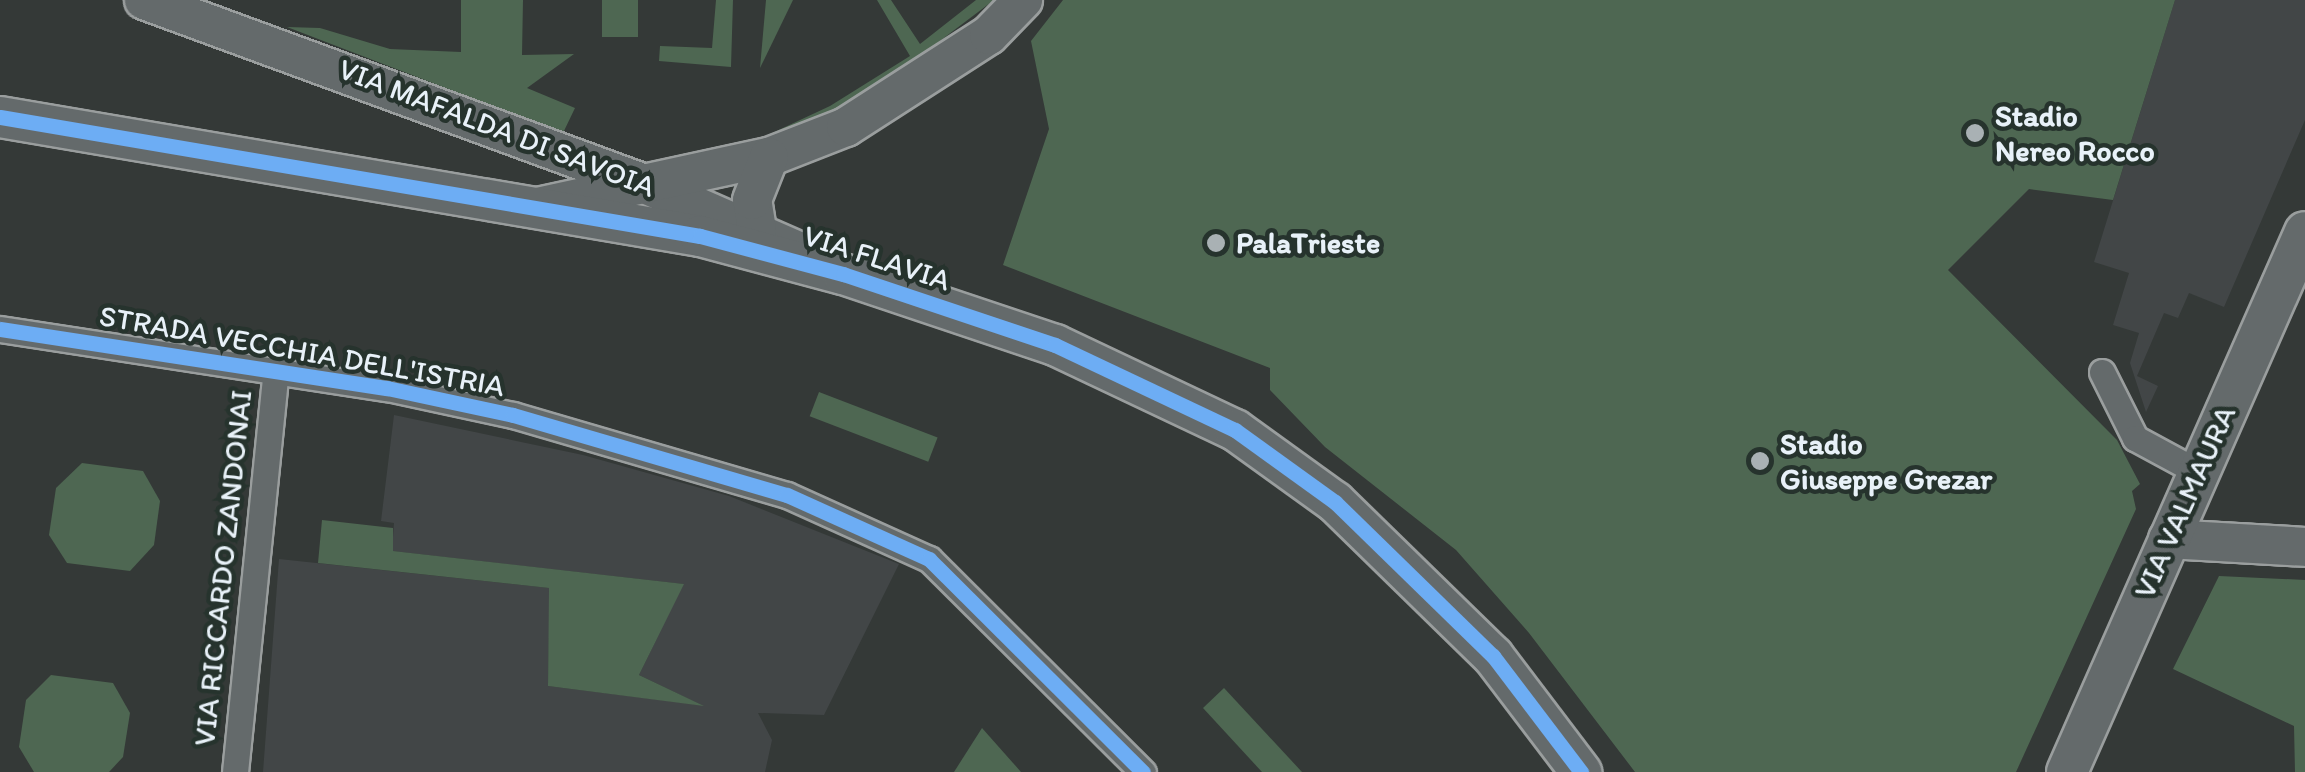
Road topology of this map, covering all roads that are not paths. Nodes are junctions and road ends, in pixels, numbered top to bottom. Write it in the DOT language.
graph roads {
  1 [pos="144,0"];
  2 [pos="1023,0"];
  3 [pos="0,116"];
  4 [pos="769,157"];
  5 [pos="645,184"];
  6 [pos="530,209"];
  7 [pos="756,230"];
  8 [pos="2305,232"];
  9 [pos="843,274"];
  10 [pos="0,329"];
  11 [pos="276,371"];
  12 [pos="2102,372"];
  13 [pos="2198,472"];
  14 [pos="2168,538"];
  15 [pos="2305,547"];
  16 [pos="235,772"];
  17 [pos="1142,772"];
  18 [pos="1581,772"];
  19 [pos="2067,772"];
  1 -- 5 [label="street, VIA MAFALDA DI SAVOIA"];
  2 -- 4 [label="street"];
  3 -- 6 [label="main road, VIA FLAVIA"];
  4 -- 5 [label="street"];
  4 -- 7 [label="street"];
  5 -- 6 [label="street"];
  5 -- 7 [label="street, VIA MAFALDA DI SAVOIA"];
  6 -- 9 [label="main road, VIA FLAVIA"];
  7 -- 9 [label="street, VIA MAFALDA DI SAVOIA"];
  8 -- 13 [label="main road, VIA VALMAURA"];
  9 -- 18 [label="main road, VIA FLAVIA"];
  10 -- 11 [label="street, STRADA VECCHIA DELL'ISTRIA"];
  11 -- 16 [label="street, VIA RICCARDO ZANDONAI"];
  11 -- 17 [label="street, STRADA VECCHIA DELL'ISTRIA"];
  12 -- 13 [label="street"];
  13 -- 14 [label="main road, VIA VALMAURA"];
  14 -- 15 [label="street"];
  14 -- 19 [label="main road, VIA VALMAURA"];
}
